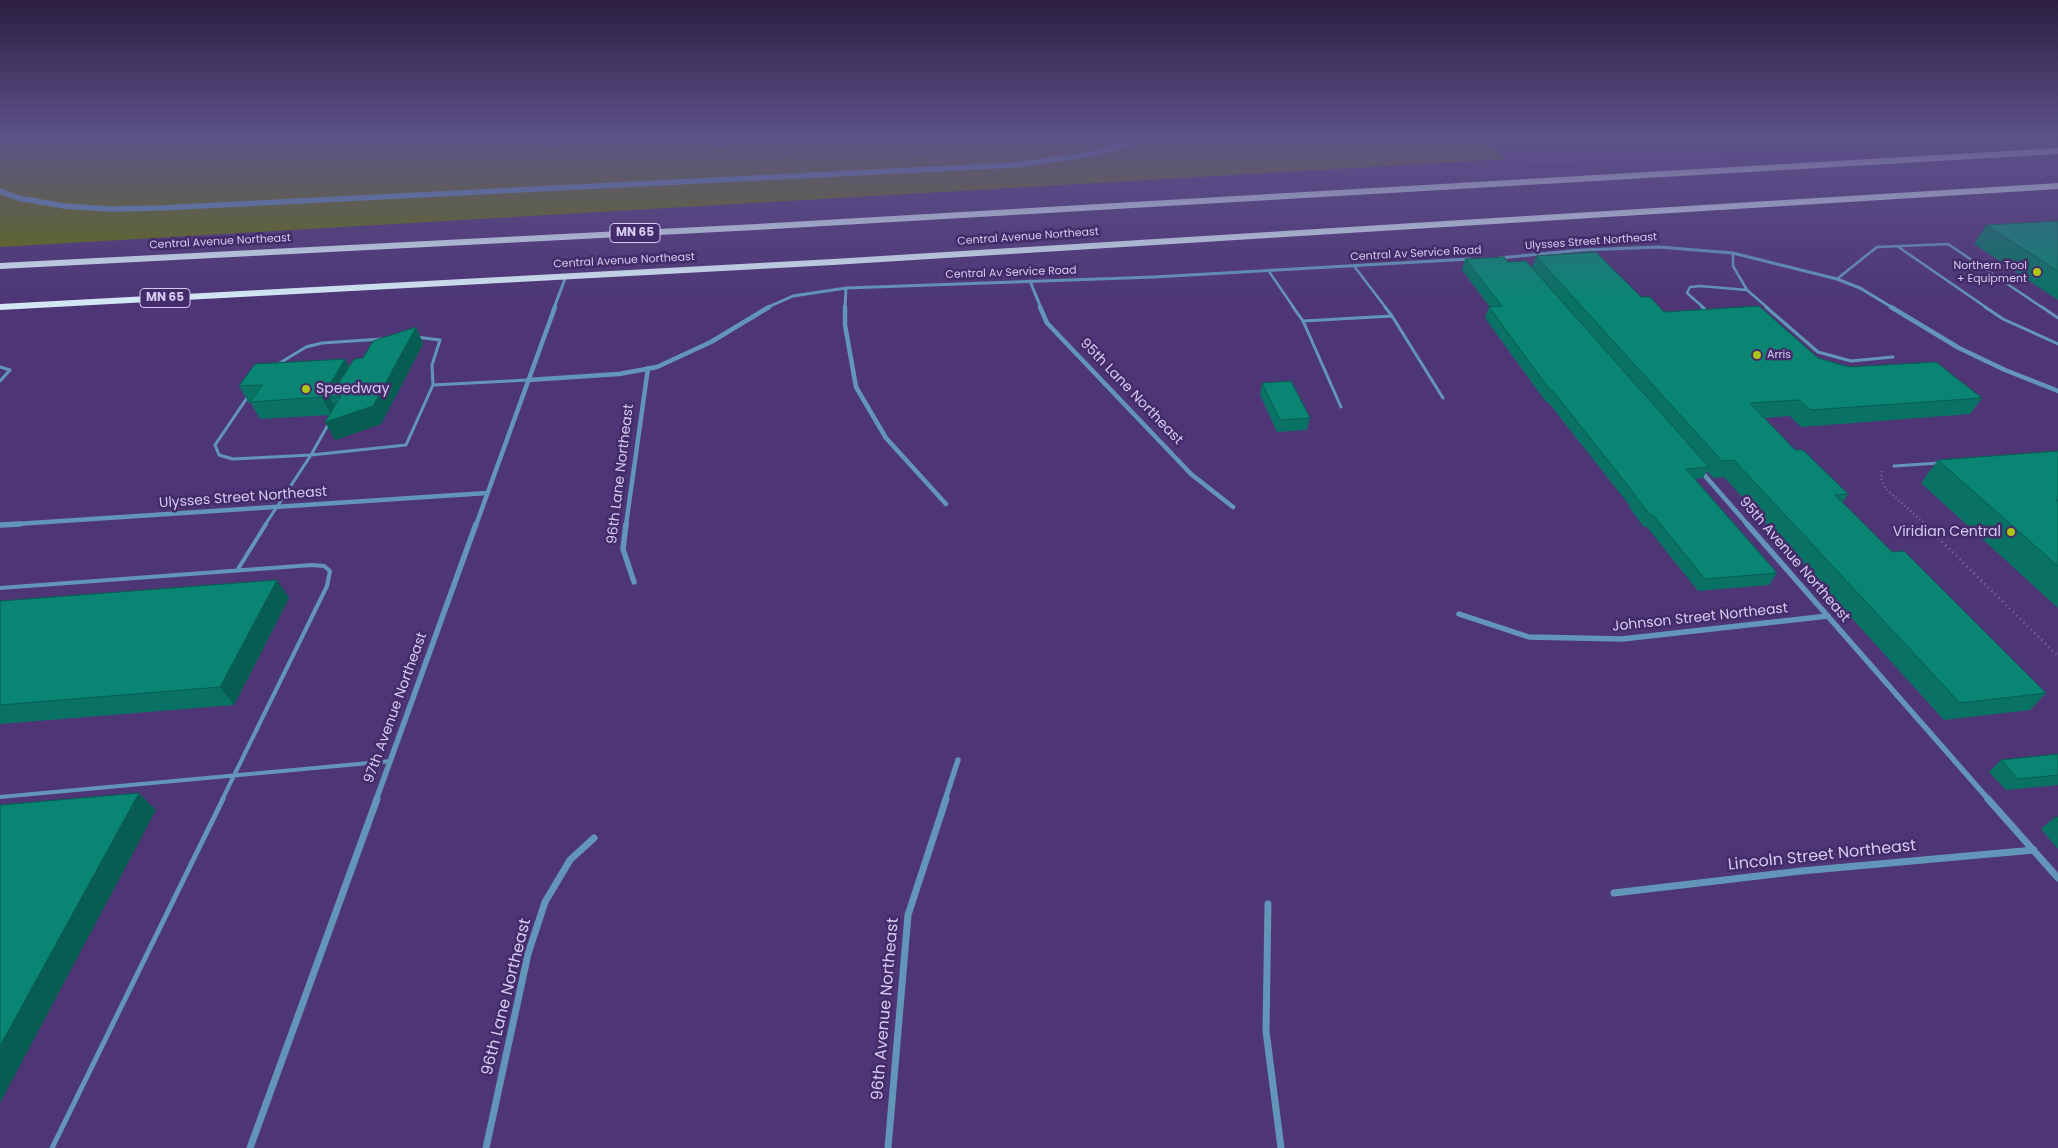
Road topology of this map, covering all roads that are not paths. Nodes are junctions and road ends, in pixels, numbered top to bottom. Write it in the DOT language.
graph roads {
  1 [pos="0,191"];
  2 [pos="519,191"];
  3 [pos="1380,191"];
  4 [pos="1984,191"];
  5 [pos="1897,246"];
  6 [pos="1733,253"];
  7 [pos="1514,257"];
  8 [pos="1494,258"];
  9 [pos="1475,259"];
  10 [pos="1520,264"];
  11 [pos="0,266"];
  12 [pos="1354,266"];
  13 [pos="1268,270"];
  14 [pos="566,276"];
  15 [pos="1837,279"];
  16 [pos="1030,280"];
  17 [pos="846,288"];
  18 [pos="1747,290"];
  19 [pos="0,307"];
  20 [pos="1392,316"];
  21 [pos="1712,316"];
  22 [pos="2058,318"];
  23 [pos="1303,321"];
  24 [pos="415,337"];
  25 [pos="379,339"];
  26 [pos="388,339"];
  27 [pos="2058,344"];
  28 [pos="375,347"];
  29 [pos="1893,357"];
  30 [pos="0,366"];
  31 [pos="273,367"];
  32 [pos="648,368"];
  33 [pos="528,380"];
  34 [pos="0,381"];
  35 [pos="433,385"];
  36 [pos="2058,391"];
  37 [pos="250,392"];
  38 [pos="1443,398"];
  39 [pos="1341,407"];
  40 [pos="334,415"];
  41 [pos="311,455"];
  42 [pos="1942,462"];
  43 [pos="1697,466"];
  44 [pos="1894,466"];
  45 [pos="487,493"];
  46 [pos="946,504"];
  47 [pos="276,507"];
  48 [pos="1233,507"];
  49 [pos="0,525"];
  50 [pos="238,569"];
  51 [pos="634,582"];
  52 [pos="0,588"];
  53 [pos="1459,614"];
  54 [pos="1828,616"];
  55 [pos="958,760"];
  56 [pos="390,761"];
  57 [pos="234,776"];
  58 [pos="0,798"];
  59 [pos="594,838"];
  60 [pos="2034,850"];
  61 [pos="2058,878"];
  62 [pos="1614,893"];
  63 [pos="1268,904"];
  64 [pos="52,1148"];
  65 [pos="250,1148"];
  66 [pos="486,1148"];
  67 [pos="888,1148"];
  68 [pos="1281,1148"];
  1 -- 2 [label="street"];
  3 -- 11 [label="highway, Central Avenue Northeast / MN 65"];
  4 -- 14 [label="highway, Central Avenue Northeast / MN 65"];
  5 -- 15 [label="lane"];
  5 -- 22 [label="lane"];
  5 -- 27 [label="lane"];
  6 -- 7 [label="street, Ulysses Street Northeast"];
  6 -- 15 [label="street, Ulysses Street Northeast"];
  6 -- 18 [label="lane"];
  7 -- 8 [label="street, Central Av Service Road"];
  7 -- 10 [label="street"];
  9 -- 12 [label="street, Central Av Service Road"];
  12 -- 13 [label="street, Central Av Service Road"];
  12 -- 20 [label="lane"];
  13 -- 16 [label="street, Central Av Service Road"];
  13 -- 23 [label="lane"];
  14 -- 19 [label="highway, Central Avenue Northeast / MN 65"];
  14 -- 33 [label="street, 97th Avenue Northeast"];
  15 -- 36 [label="street, Ulysses Street Northeast"];
  16 -- 17 [label="street, Central Av Service Road"];
  16 -- 48 [label="street, 95th Lane Northeast"];
  17 -- 32 [label="street, Central Av Service Road"];
  17 -- 46 [label="street"];
  18 -- 21 [label="lane"];
  18 -- 29 [label="lane"];
  20 -- 23 [label="lane"];
  20 -- 38 [label="lane"];
  23 -- 39 [label="lane"];
  24 -- 35 [label="lane"];
  25 -- 26 [label="lane"];
  25 -- 28 [label="lane"];
  25 -- 31 [label="lane"];
  30 -- 34 [label="lane"];
  32 -- 33 [label="street, Central Av Service Road"];
  32 -- 51 [label="street, 96th Lane Northeast"];
  33 -- 35 [label="lane"];
  33 -- 45 [label="street, 97th Avenue Northeast"];
  35 -- 41 [label="lane"];
  37 -- 41 [label="lane"];
  40 -- 41 [label="lane"];
  41 -- 47 [label="lane"];
  42 -- 44 [label="lane"];
  43 -- 54 [label="street, 95th Avenue Northeast"];
  45 -- 47 [label="street, Ulysses Street Northeast"];
  45 -- 56 [label="street, 97th Avenue Northeast"];
  47 -- 49 [label="street, Ulysses Street Northeast"];
  47 -- 50 [label="lane"];
  50 -- 52 [label="lane"];
  50 -- 57 [label="lane"];
  53 -- 54 [label="street, Johnson Street Northeast"];
  54 -- 60 [label="street, 95th Avenue Northeast"];
  55 -- 67 [label="street, 96th Avenue Northeast"];
  56 -- 57 [label="lane"];
  56 -- 65 [label="street, 97th Avenue Northeast"];
  57 -- 58 [label="lane"];
  57 -- 64 [label="lane"];
  59 -- 66 [label="street, 96th Lane Northeast"];
  60 -- 61 [label="street, 95th Avenue Northeast"];
  60 -- 62 [label="street, Lincoln Street Northeast"];
  63 -- 68 [label="street"];
}
